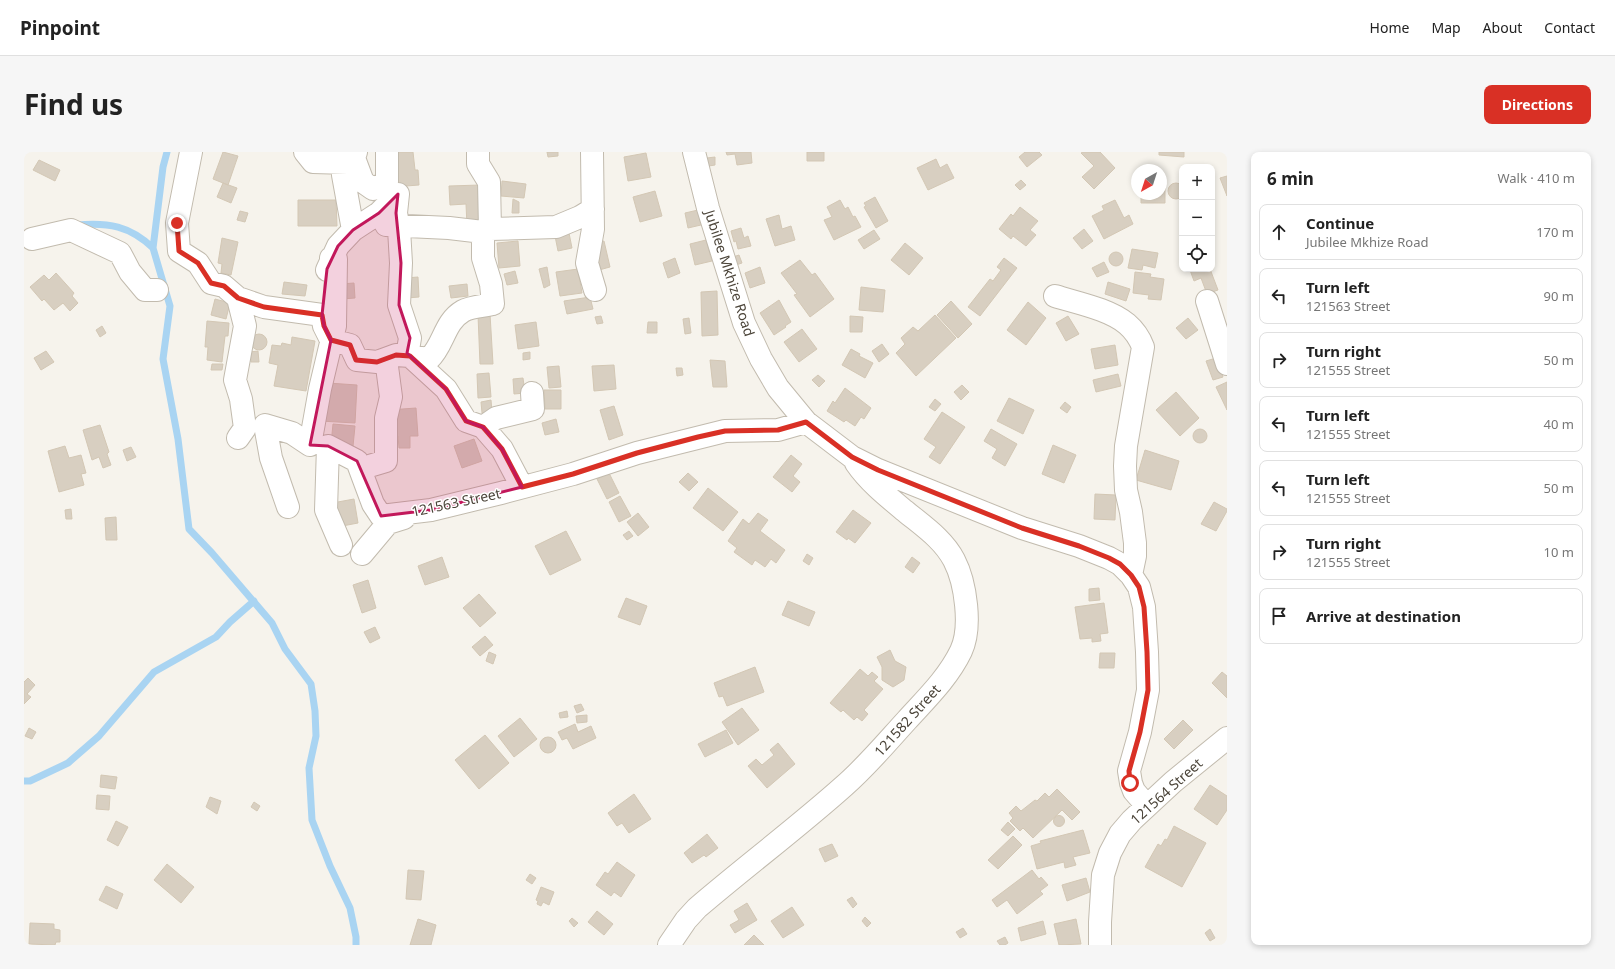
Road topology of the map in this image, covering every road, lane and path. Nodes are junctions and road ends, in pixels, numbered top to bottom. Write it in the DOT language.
graph roads {
  1 [pos="191,152"];
  2 [pos="305,152"];
  3 [pos="387,152"];
  4 [pos="478,152"];
  5 [pos="592,152"];
  6 [pos="694,152"];
  7 [pos="353,158"];
  8 [pos="393,188"];
  9 [pos="593,209"];
  10 [pos="398,225"];
  11 [pos="356,228"];
  12 [pos="487,231"];
  13 [pos="32,239"];
  14 [pos="331,258"];
  15 [pos="157,290"];
  16 [pos="595,290"];
  17 [pos="1055,296"];
  18 [pos="238,298"];
  19 [pos="1207,302"];
  20 [pos="322,315"];
  21 [pos="331,340"];
  22 [pos="408,356"];
  23 [pos="386,359"];
  24 [pos="1227,364"];
  25 [pos="532,393"];
  26 [pos="806,422"];
  27 [pos="483,427"];
  28 [pos="238,438"];
  29 [pos="319,445"];
  30 [pos="852,457"];
  31 [pos="359,465"];
  32 [pos="522,487"];
  33 [pos="288,507"];
  34 [pos="430,510"];
  35 [pos="341,545"];
  36 [pos="362,554"];
  37 [pos="1131,575"];
  38 [pos="1227,738"];
  39 [pos="1147,806"];
  40 [pos="669,945"];
  41 [pos="1100,945"];
  1 -- 18 [label="street"];
  2 -- 7 [label="street"];
  3 -- 8 [label="street"];
  4 -- 12 [label="street"];
  5 -- 9 [label="street"];
  6 -- 26 [label="street, Jubilee Mkhize Road"];
  7 -- 8 [label="street"];
  7 -- 11 [label="street"];
  8 -- 10 [label="street"];
  8 -- 11 [label="street"];
  9 -- 12 [label="street"];
  9 -- 16 [label="street"];
  10 -- 11 [label="street"];
  10 -- 12 [label="street"];
  10 -- 22 [label="street"];
  11 -- 14 [label="street"];
  12 -- 22 [label="street"];
  13 -- 15 [label="street"];
  14 -- 20 [label="street"];
  14 -- 21 [label="street"];
  17 -- 37 [label="street"];
  18 -- 20 [label="street"];
  18 -- 28 [label="street"];
  19 -- 24 [label="street"];
  20 -- 21 [label="street"];
  21 -- 23 [label="street"];
  21 -- 29 [label="street"];
  22 -- 23 [label="street"];
  22 -- 27 [label="street"];
  23 -- 31 [label="street"];
  25 -- 27 [label="street"];
  26 -- 30 [label="street, Jubilee Mkhize Road"];
  26 -- 32 [label="street, 121563 Street"];
  27 -- 32 [label="street"];
  29 -- 31 [label="street"];
  29 -- 33 [label="street"];
  29 -- 35 [label="street"];
  30 -- 37 [label="street, Jubilee Mkhize Road"];
  30 -- 40 [label="street, 121582 Street"];
  31 -- 34 [label="street, 121563 Street"];
  32 -- 34 [label="street, 121563 Street"];
  34 -- 36 [label="street"];
  37 -- 39 [label="street, Jubilee Mkhize Road"];
  38 -- 39 [label="street, 121564 Street"];
  39 -- 41 [label="street, 121564 Street"];
}
